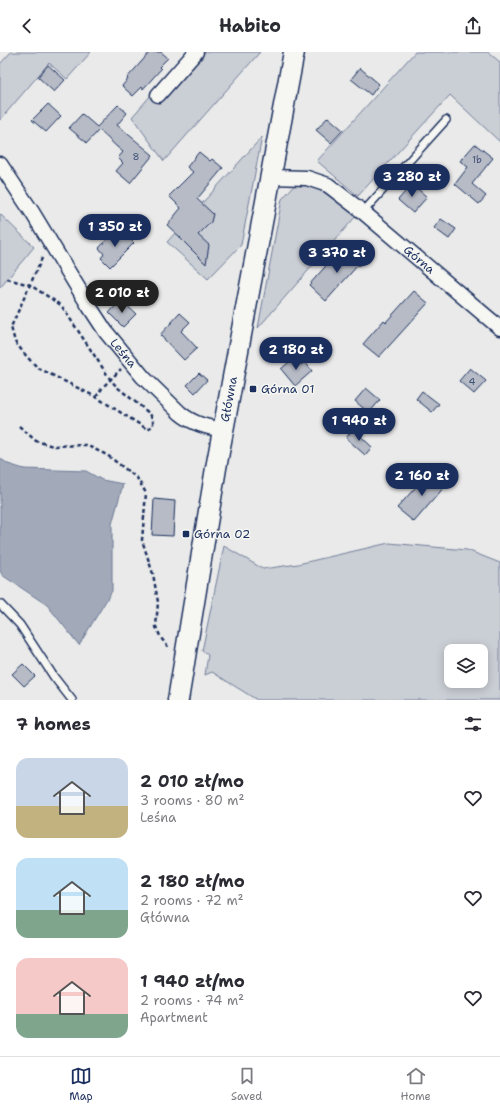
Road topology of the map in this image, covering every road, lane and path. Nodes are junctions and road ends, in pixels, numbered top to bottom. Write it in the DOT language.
graph roads {
  1 [pos="196,52"];
  2 [pos="294,52"];
  3 [pos="158,95"];
  4 [pos="446,120"];
  5 [pos="0,164"];
  6 [pos="270,177"];
  7 [pos="363,212"];
  8 [pos="50,241"];
  9 [pos="7,279"];
  10 [pos="30,285"];
  11 [pos="500,328"];
  12 [pos="130,361"];
  13 [pos="110,379"];
  14 [pos="96,397"];
  15 [pos="19,426"];
  16 [pos="223,430"];
  17 [pos="0,604"];
  18 [pos="185,655"];
  19 [pos="72,700"];
  20 [pos="178,700"];
  1 -- 3 [label="street"];
  2 -- 6 [label="main road, Główna"];
  4 -- 7 [label="lane"];
  5 -- 8 [label="street, Leśna"];
  6 -- 7 [label="street, Górna"];
  6 -- 16 [label="main road, Główna"];
  7 -- 11 [label="street, Górna"];
  8 -- 10 [label="path"];
  8 -- 12 [label="street, Leśna"];
  9 -- 10 [label="path"];
  10 -- 13 [label="path"];
  10 -- 14 [label="path"];
  12 -- 13 [label="path"];
  12 -- 16 [label="street, Leśna"];
  13 -- 14 [label="path"];
  13 -- 14 [label="path"];
  15 -- 18 [label="path"];
  16 -- 18 [label="main road, Główna"];
  17 -- 19 [label="lane"];
  18 -- 20 [label="main road, Główna"];
}
